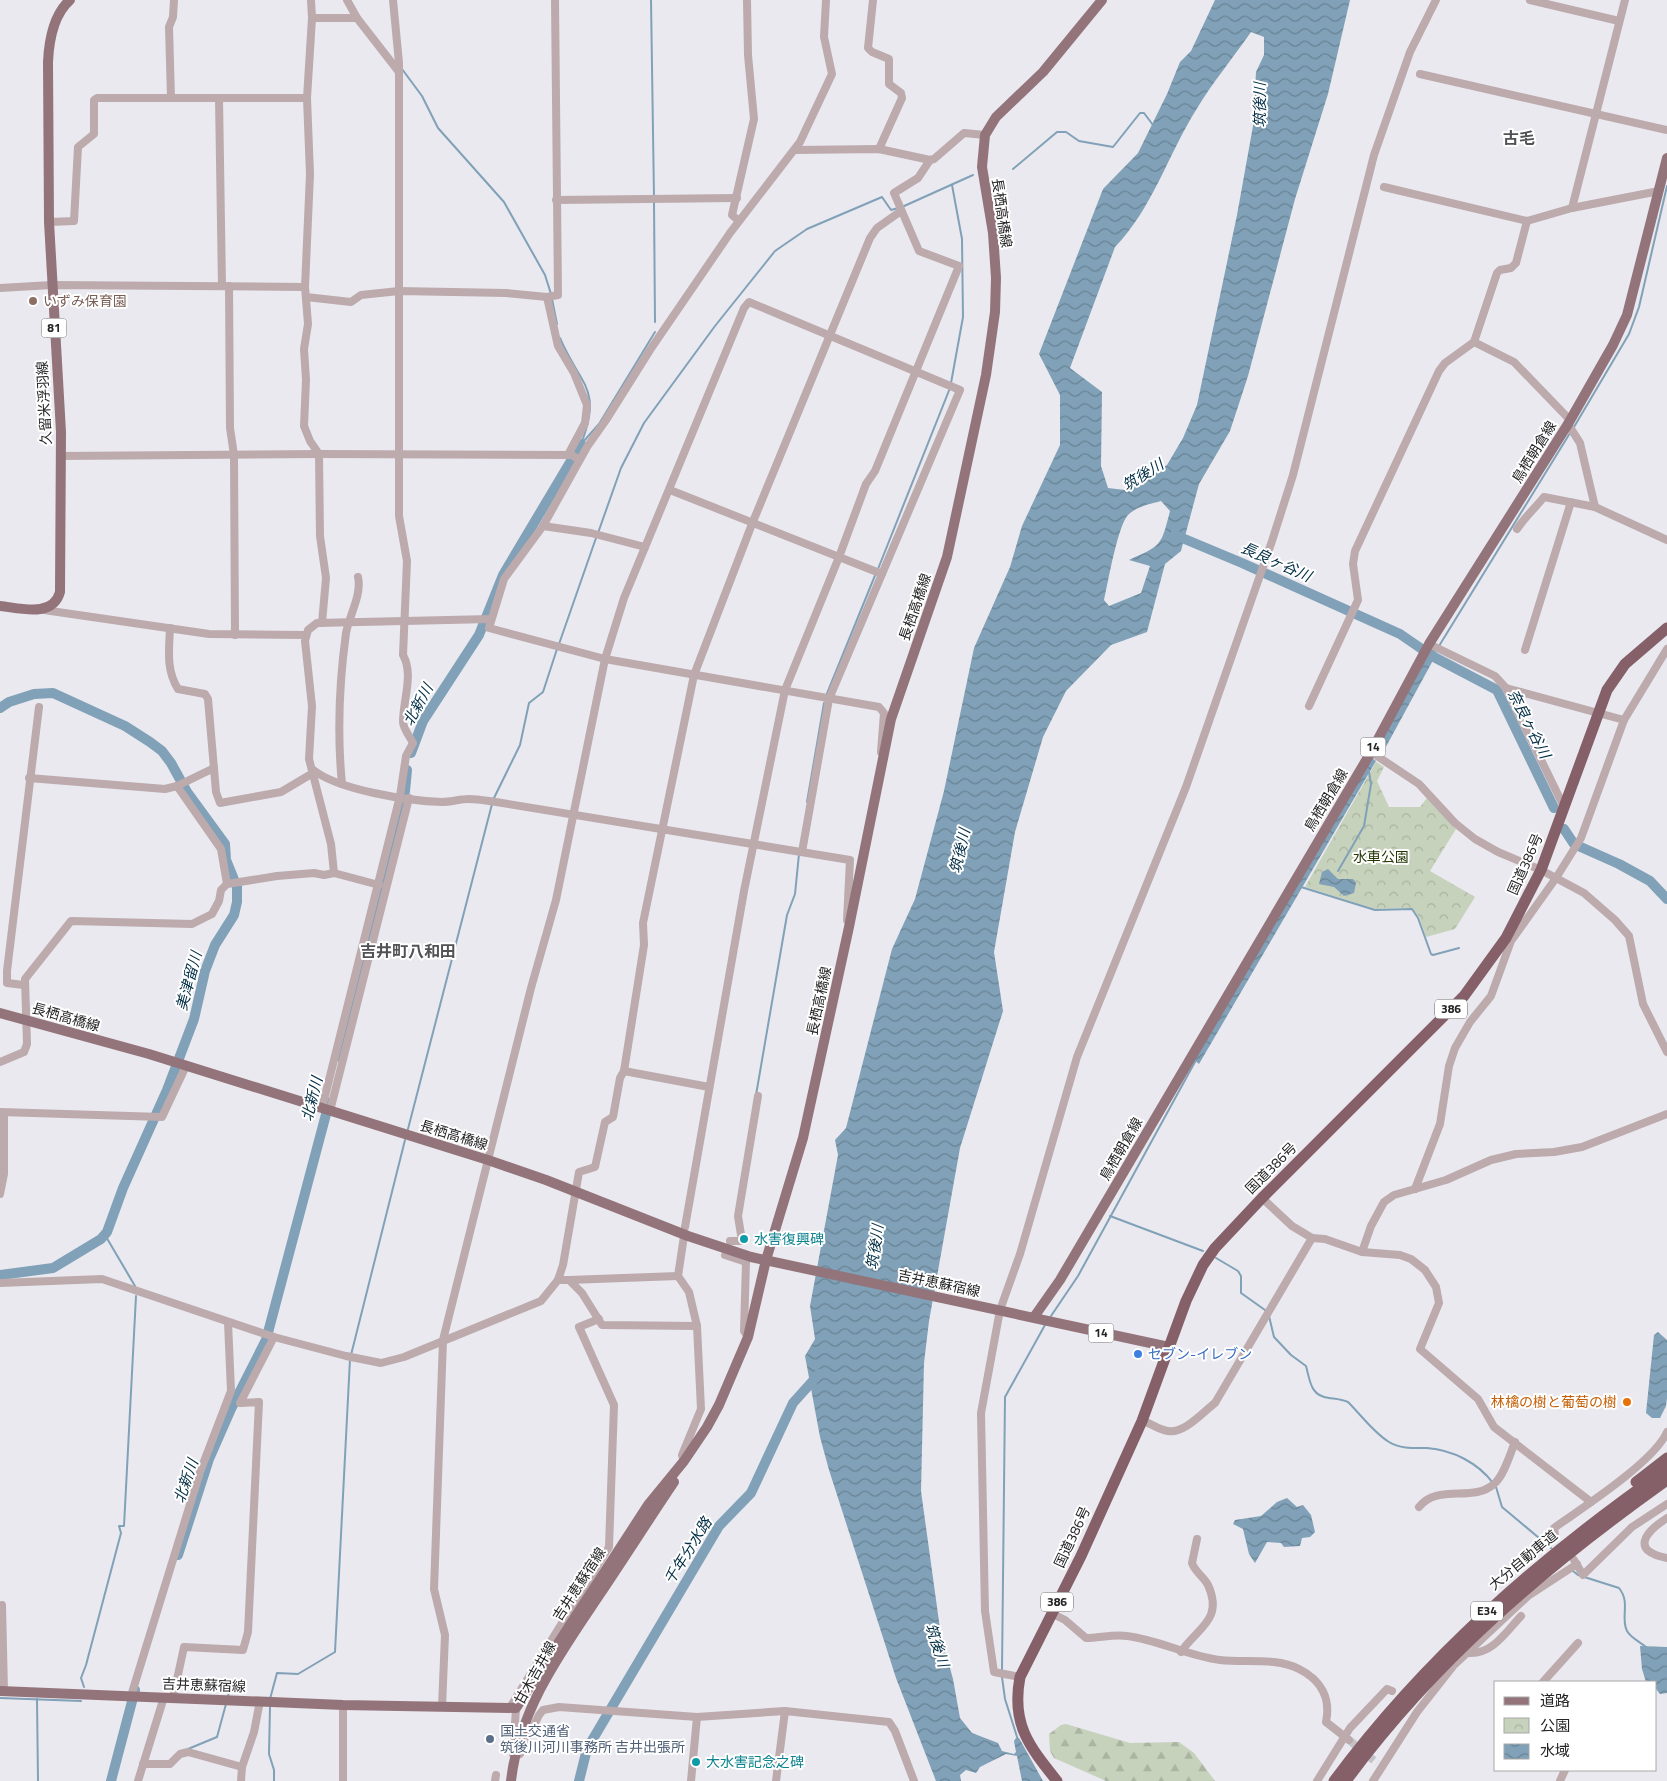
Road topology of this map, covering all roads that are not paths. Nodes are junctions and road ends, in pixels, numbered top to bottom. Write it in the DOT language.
graph roads {
  1 [pos="70,0"];
  2 [pos="174,0"];
  3 [pos="311,0"];
  4 [pos="347,0"];
  5 [pos="393,0"];
  6 [pos="555,0"];
  7 [pos="747,0"];
  8 [pos="826,0"];
  9 [pos="872,0"];
  10 [pos="1102,0"];
  11 [pos="1436,0"];
  12 [pos="1530,0"];
  13 [pos="1625,0"];
  14 [pos="312,18"];
  15 [pos="357,18"];
  16 [pos="1619,21"];
  17 [pos="399,68"];
  18 [pos="1420,74"];
  19 [pos="171,98"];
  20 [pos="220,98"];
  21 [pos="307,98"];
  22 [pos="1597,114"];
  23 [pos="1667,130"];
  24 [pos="985,135"];
  25 [pos="879,149"];
  26 [pos="795,150"];
  27 [pos="1667,158"];
  28 [pos="930,160"];
  29 [pos="1384,187"];
  30 [pos="1659,191"];
  31 [pos="737,198"];
  32 [pos="556,200"];
  33 [pos="1572,208"];
  34 [pos="901,211"];
  35 [pos="737,219"];
  36 [pos="1527,220"];
  37 [pos="49,222"];
  38 [pos="52,285"];
  39 [pos="226,286"];
  40 [pos="305,287"];
  41 [pos="0,288"];
  42 [pos="398,291"];
  43 [pos="550,296"];
  44 [pos="306,297"];
  45 [pos="830,336"];
  46 [pos="1474,342"];
  47 [pos="917,371"];
  48 [pos="1570,424"];
  49 [pos="318,454"];
  50 [pos="234,455"];
  51 [pos="398,455"];
  52 [pos="60,456"];
  53 [pos="574,457"];
  54 [pos="670,490"];
  55 [pos="1571,502"];
  56 [pos="1595,507"];
  57 [pos="752,524"];
  58 [pos="543,526"];
  59 [pos="1517,529"];
  60 [pos="1667,540"];
  61 [pos="646,547"];
  62 [pos="839,557"];
  63 [pos="882,574"];
  64 [pos="358,577"];
  65 [pos="0,606"];
  66 [pos="44,610"];
  67 [pos="404,619"];
  68 [pos="490,619"];
  69 [pos="348,622"];
  70 [pos="322,623"];
  71 [pos="170,628"];
  72 [pos="1667,628"];
  73 [pos="235,635"];
  74 [pos="305,635"];
  75 [pos="1430,644"];
  76 [pos="1667,649"];
  77 [pos="1525,650"];
  78 [pos="605,659"];
  79 [pos="694,675"];
  80 [pos="1506,688"];
  81 [pos="785,690"];
  82 [pos="829,699"];
  83 [pos="1309,706"];
  84 [pos="38,707"];
  85 [pos="1598,714"];
  86 [pos="1624,720"];
  87 [pos="1372,753"];
  88 [pos="883,756"];
  89 [pos="214,768"];
  90 [pos="312,771"];
  91 [pos="28,778"];
  92 [pos="181,784"];
  93 [pos="342,784"];
  94 [pos="405,797"];
  95 [pos="1564,807"];
  96 [pos="574,814"];
  97 [pos="663,829"];
  98 [pos="753,844"];
  99 [pos="802,852"];
  100 [pos="1542,870"];
  101 [pos="334,873"];
  102 [pos="1556,878"];
  103 [pos="233,883"];
  104 [pos="379,885"];
  105 [pos="849,926"];
  106 [pos="1508,940"];
  107 [pos="24,985"];
  108 [pos="0,1013"];
  109 [pos="26,1020"];
  110 [pos="1667,1052"];
  111 [pos="0,1062"];
  112 [pos="186,1066"];
  113 [pos="624,1071"];
  114 [pos="709,1087"];
  115 [pos="758,1096"];
  116 [pos="326,1110"];
  117 [pos="2,1112"];
  118 [pos="1667,1114"];
  119 [pos="488,1160"];
  120 [pos="1415,1189"];
  121 [pos="576,1191"];
  122 [pos="0,1194"];
  123 [pos="1262,1198"];
  124 [pos="685,1227"];
  125 [pos="684,1236"];
  126 [pos="1312,1238"];
  127 [pos="730,1241"];
  128 [pos="1362,1252"];
  129 [pos="725,1255"];
  130 [pos="769,1261"];
  131 [pos="678,1276"];
  132 [pos="558,1280"];
  133 [pos="570,1280"];
  134 [pos="0,1284"];
  135 [pos="996,1309"];
  136 [pos="1034,1316"];
  137 [pos="599,1319"];
  138 [pos="228,1322"];
  139 [pos="697,1326"];
  140 [pos="274,1337"];
  141 [pos="748,1337"];
  142 [pos="443,1340"];
  143 [pos="1169,1347"];
  144 [pos="1142,1421"];
  145 [pos="1667,1432"];
  146 [pos="1515,1442"];
  147 [pos="1667,1458"];
  148 [pos="684,1461"];
  149 [pos="1667,1469"];
  150 [pos="1667,1482"];
  151 [pos="1591,1502"];
  152 [pos="1667,1504"];
  153 [pos="1419,1508"];
  154 [pos="1667,1518"];
  155 [pos="1555,1536"];
  156 [pos="1197,1539"];
  157 [pos="1667,1558"];
  158 [pos="1545,1560"];
  159 [pos="2,1605"];
  160 [pos="1051,1613"];
  161 [pos="1521,1616"];
  162 [pos="1578,1643"];
  163 [pos="1181,1652"];
  164 [pos="1468,1653"];
  165 [pos="1020,1676"];
  166 [pos="1544,1681"];
  167 [pos="2,1691"];
  168 [pos="1392,1691"];
  169 [pos="134,1696"];
  170 [pos="168,1698"];
  171 [pos="266,1701"];
  172 [pos="343,1705"];
  173 [pos="442,1707"];
  174 [pos="512,1708"];
  175 [pos="785,1711"];
  176 [pos="697,1717"];
  177 [pos="1347,1738"];
  178 [pos="1377,1763"];
  179 [pos="143,1764"];
  180 [pos="242,1767"];
  181 [pos="511,1779"];
  182 [pos="138,1781"];
  183 [pos="241,1781"];
  184 [pos="343,1781"];
  185 [pos="691,1781"];
  186 [pos="776,1781"];
  187 [pos="914,1781"];
  188 [pos="1057,1781"];
  189 [pos="1317,1781"];
  190 [pos="1334,1781"];
  191 [pos="1346,1781"];
  192 [pos="1373,1781"];
  1 -- 37 [label="main road, 久留米浮羽線 / 81"];
  2 -- 19 [label="street"];
  3 -- 14 [label="street"];
  4 -- 15 [label="street"];
  5 -- 17 [label="street"];
  6 -- 32 [label="street"];
  7 -- 31 [label="street"];
  8 -- 26 [label="street"];
  9 -- 25 [label="street"];
  10 -- 24 [label="main road, 長栖高橋線"];
  11 -- 135 [label="street"];
  12 -- 16 [label="street"];
  13 -- 16 [label="street"];
  14 -- 15 [label="street"];
  14 -- 21 [label="street"];
  15 -- 17 [label="street"];
  16 -- 22 [label="street"];
  17 -- 42 [label="street"];
  18 -- 22 [label="street"];
  19 -- 20 [label="street"];
  19 -- 37 [label="street"];
  20 -- 21 [label="street"];
  20 -- 39 [label="street"];
  21 -- 40 [label="street"];
  22 -- 23 [label="street"];
  22 -- 33 [label="street"];
  24 -- 28 [label="street"];
  24 -- 88 [label="main road, 長栖高橋線"];
  25 -- 26 [label="street"];
  25 -- 28 [label="street"];
  26 -- 35 [label="street"];
  27 -- 30 [label="main road, 鳥栖朝倉線 / 14"];
  28 -- 34 [label="street"];
  29 -- 36 [label="street"];
  30 -- 33 [label="street"];
  30 -- 48 [label="main road, 鳥栖朝倉線 / 14"];
  31 -- 32 [label="street"];
  31 -- 35 [label="street"];
  32 -- 43 [label="street"];
  33 -- 36 [label="street"];
  34 -- 45 [label="street"];
  34 -- 47 [label="street"];
  35 -- 53 [label="street"];
  36 -- 46 [label="street"];
  37 -- 38 [label="main road, 久留米浮羽線 / 81"];
  38 -- 39 [label="street"];
  38 -- 41 [label="street"];
  38 -- 52 [label="main road, 久留米浮羽線 / 81"];
  39 -- 40 [label="street"];
  39 -- 50 [label="street"];
  40 -- 44 [label="street"];
  42 -- 43 [label="street"];
  42 -- 44 [label="street"];
  42 -- 51 [label="street"];
  43 -- 53 [label="street"];
  44 -- 49 [label="street"];
  45 -- 47 [label="street"];
  45 -- 54 [label="street"];
  45 -- 57 [label="street"];
  46 -- 48 [label="street"];
  46 -- 83 [label="street"];
  47 -- 62 [label="street"];
  47 -- 63 [label="street"];
  48 -- 56 [label="street"];
  48 -- 75 [label="main road, 鳥栖朝倉線 / 14"];
  49 -- 50 [label="street"];
  49 -- 51 [label="street"];
  49 -- 70 [label="street"];
  50 -- 52 [label="street"];
  50 -- 73 [label="street"];
  51 -- 53 [label="street"];
  51 -- 67 [label="street"];
  52 -- 66 [label="main road, 久留米浮羽線 / 81"];
  53 -- 58 [label="street"];
  54 -- 57 [label="street"];
  54 -- 61 [label="street"];
  55 -- 56 [label="street"];
  55 -- 59 [label="street"];
  55 -- 77 [label="street"];
  56 -- 60 [label="street"];
  57 -- 62 [label="street"];
  57 -- 79 [label="street"];
  58 -- 61 [label="street"];
  58 -- 68 [label="street"];
  61 -- 78 [label="street"];
  62 -- 63 [label="street"];
  62 -- 81 [label="street"];
  63 -- 82 [label="street"];
  64 -- 69 [label="street"];
  65 -- 66 [label="main road"];
  66 -- 71 [label="street"];
  67 -- 68 [label="street"];
  67 -- 69 [label="street"];
  67 -- 94 [label="street"];
  68 -- 78 [label="street"];
  69 -- 70 [label="street"];
  69 -- 93 [label="street"];
  70 -- 74 [label="street"];
  71 -- 73 [label="street"];
  71 -- 89 [label="street"];
  72 -- 85 [label="highway, 国道386号 / 386"];
  73 -- 74 [label="street"];
  74 -- 90 [label="street"];
  75 -- 80 [label="street"];
  75 -- 87 [label="main road, 鳥栖朝倉線 / 14"];
  76 -- 86 [label="street"];
  78 -- 79 [label="street"];
  78 -- 96 [label="street"];
  79 -- 81 [label="street"];
  79 -- 97 [label="street"];
  80 -- 85 [label="street"];
  80 -- 95 [label="street"];
  81 -- 82 [label="street"];
  81 -- 98 [label="street"];
  82 -- 88 [label="street"];
  82 -- 99 [label="street"];
  84 -- 91 [label="street"];
  85 -- 86 [label="street"];
  85 -- 95 [label="highway, 国道386号 / 386"];
  86 -- 102 [label="street"];
  87 -- 100 [label="street"];
  87 -- 136 [label="main road, 鳥栖朝倉線 / 14"];
  88 -- 105 [label="main road, 長栖高橋線"];
  89 -- 90 [label="street"];
  89 -- 92 [label="street"];
  90 -- 93 [label="street"];
  90 -- 101 [label="street"];
  91 -- 92 [label="street"];
  91 -- 107 [label="street"];
  92 -- 103 [label="street"];
  93 -- 94 [label="street"];
  94 -- 96 [label="street"];
  94 -- 104 [label="street"];
  94 -- 116 [label="street"];
  95 -- 100 [label="highway, 国道386号 / 386"];
  96 -- 97 [label="street"];
  96 -- 119 [label="street"];
  97 -- 98 [label="street"];
  97 -- 113 [label="street"];
  98 -- 99 [label="street"];
  98 -- 114 [label="street"];
  99 -- 105 [label="street"];
  100 -- 102 [label="street"];
  100 -- 106 [label="highway, 国道386号 / 386"];
  101 -- 103 [label="street"];
  101 -- 104 [label="street"];
  102 -- 106 [label="street"];
  102 -- 110 [label="street"];
  103 -- 107 [label="street"];
  104 -- 116 [label="street"];
  105 -- 130 [label="main road, 長栖高橋線"];
  106 -- 120 [label="street"];
  106 -- 123 [label="highway, 国道386号 / 386"];
  107 -- 109 [label="street"];
  108 -- 109 [label="main road, 長栖高橋線"];
  109 -- 111 [label="street"];
  109 -- 112 [label="main road, 長栖高橋線"];
  112 -- 116 [label="main road, 長栖高橋線"];
  112 -- 117 [label="street"];
  113 -- 114 [label="street"];
  113 -- 121 [label="street"];
  114 -- 124 [label="street"];
  115 -- 127 [label="street"];
  116 -- 119 [label="main road, 長栖高橋線"];
  117 -- 122 [label="street"];
  118 -- 120 [label="street"];
  119 -- 121 [label="main road, 長栖高橋線"];
  119 -- 142 [label="street"];
  120 -- 128 [label="street"];
  121 -- 130 [label="main road, 長栖高橋線"];
  121 -- 132 [label="street"];
  123 -- 126 [label="street"];
  123 -- 143 [label="highway, 国道386号 / 386"];
  125 -- 131 [label="street"];
  126 -- 128 [label="street"];
  126 -- 144 [label="street"];
  128 -- 146 [label="street"];
  129 -- 141 [label="street"];
  130 -- 135 [label="main road, 吉井恵蘇宿線"];
  130 -- 141 [label="main road, 吉井恵蘇宿線"];
  131 -- 133 [label="street"];
  131 -- 139 [label="street"];
  132 -- 133 [label="street"];
  132 -- 142 [label="street"];
  133 -- 137 [label="street"];
  134 -- 138 [label="street"];
  135 -- 136 [label="main road, 吉井恵蘇宿線"];
  135 -- 165 [label="street"];
  136 -- 143 [label="main road, 14"];
  137 -- 139 [label="street"];
  137 -- 174 [label="street"];
  138 -- 140 [label="street"];
  138 -- 169 [label="street"];
  139 -- 148 [label="street"];
  140 -- 142 [label="street"];
  140 -- 170 [label="street"];
  141 -- 148 [label="main road, 吉井恵蘇宿線"];
  142 -- 173 [label="street"];
  143 -- 144 [label="highway, 国道386号 / 386"];
  144 -- 160 [label="highway, 国道386号 / 386"];
  145 -- 151 [label="street"];
  146 -- 151 [label="street"];
  146 -- 153 [label="street"];
  147 -- 158 [label="highway"];
  148 -- 174 [label="main road, 吉井恵蘇宿線"];
  148 -- 181 [label="main road, 甘木吉井線"];
  149 -- 158 [label="highway, 大分自動車道 / E34"];
  150 -- 191 [label="highway, 大分自動車道 / E34"];
  151 -- 155 [label="street"];
  152 -- 164 [label="street"];
  154 -- 157 [label="street"];
  156 -- 163 [label="street"];
  158 -- 190 [label="highway, 大分自動車道 / E34"];
  159 -- 167 [label="street"];
  160 -- 163 [label="street"];
  160 -- 165 [label="highway, 国道386号 / 386"];
  161 -- 164 [label="street"];
  162 -- 166 [label="street"];
  163 -- 177 [label="street"];
  164 -- 192 [label="street"];
  165 -- 188 [label="highway, 国道386号 / 386"];
  167 -- 169 [label="main road, 吉井恵蘇宿線"];
  168 -- 177 [label="street"];
  169 -- 170 [label="main road, 吉井恵蘇宿線"];
  170 -- 171 [label="main road, 吉井恵蘇宿線"];
  170 -- 179 [label="street"];
  171 -- 172 [label="main road, 吉井恵蘇宿線"];
  171 -- 180 [label="street"];
  172 -- 173 [label="main road, 吉井恵蘇宿線"];
  172 -- 184 [label="street"];
  173 -- 174 [label="main road, 吉井恵蘇宿線"];
  174 -- 181 [label="street"];
  175 -- 176 [label="street"];
  175 -- 186 [label="street"];
  175 -- 187 [label="street"];
  176 -- 181 [label="street"];
  176 -- 185 [label="street"];
  177 -- 189 [label="street"];
  178 -- 192 [label="street"];
  179 -- 180 [label="street"];
  179 -- 182 [label="street"];
  180 -- 183 [label="street"];
}
